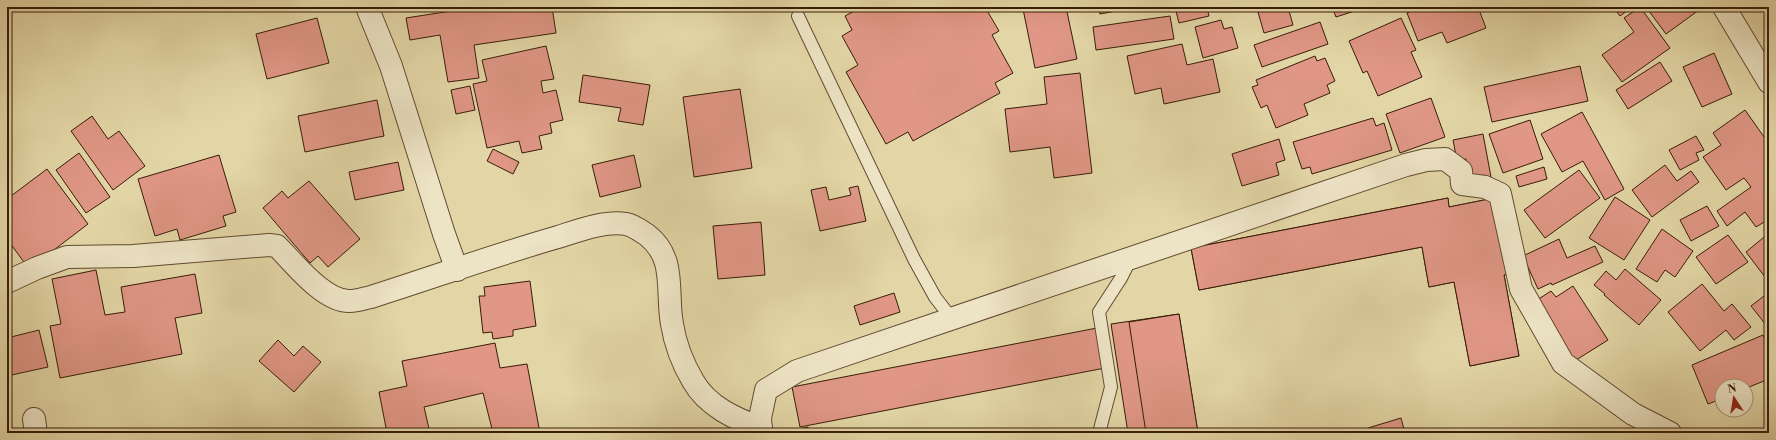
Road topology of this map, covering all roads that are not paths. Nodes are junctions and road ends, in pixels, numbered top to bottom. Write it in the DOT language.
graph roads {
  1 [pos="367,7"];
  2 [pos="1724,7"];
  3 [pos="798,16"];
  4 [pos="1769,82"];
  5 [pos="1132,257"];
  6 [pos="457,270"];
  7 [pos="7,282"];
  8 [pos="952,319"];
  9 [pos="761,431"];
  10 [pos="1099,433"];
  11 [pos="1670,433"];
  1 -- 6 [label="street"];
  2 -- 4 [label="street"];
  3 -- 8 [label="lane"];
  5 -- 8 [label="street"];
  5 -- 10 [label="lane"];
  5 -- 11 [label="street"];
  6 -- 7 [label="street"];
  6 -- 9 [label="street"];
  8 -- 9 [label="street"];
}
